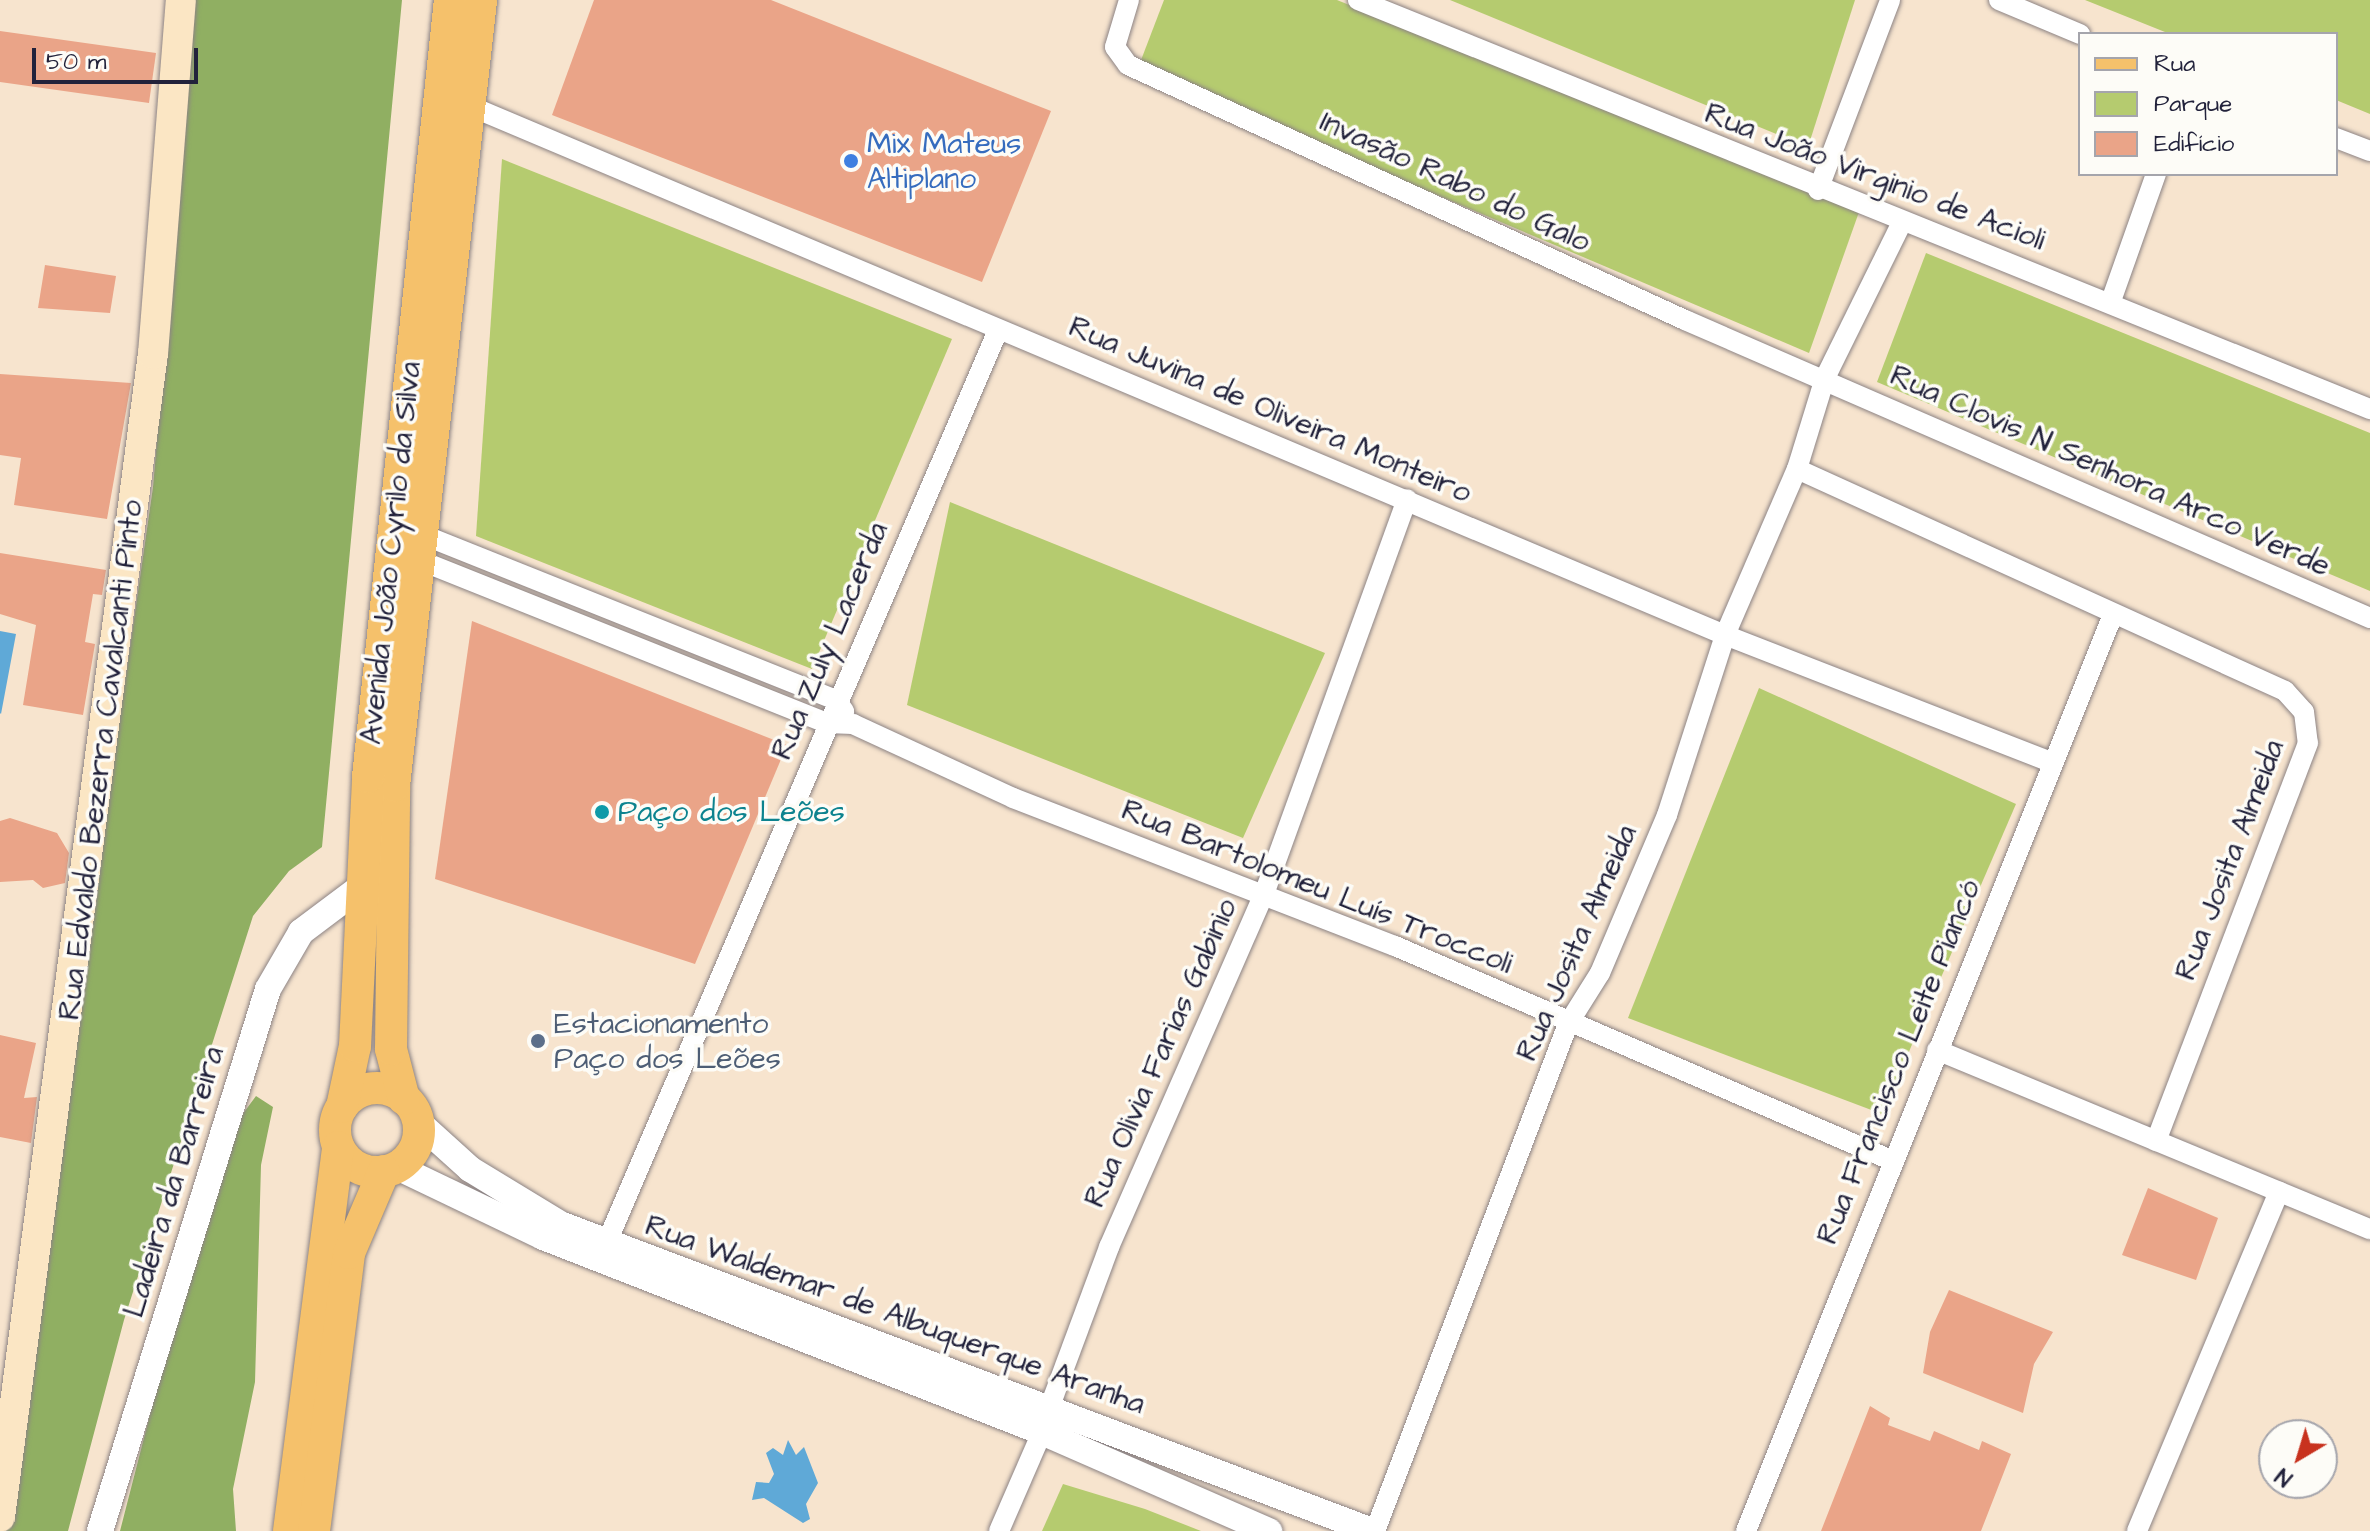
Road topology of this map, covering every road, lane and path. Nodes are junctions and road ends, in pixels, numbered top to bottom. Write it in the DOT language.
graph roads {
  1 [pos="181,0"];
  2 [pos="450,0"];
  3 [pos="481,0"];
  4 [pos="1129,0"];
  5 [pos="1358,0"];
  6 [pos="1890,0"];
  7 [pos="1999,0"];
  8 [pos="2078,33"];
  9 [pos="470,106"];
  10 [pos="2338,139"];
  11 [pos="2370,151"];
  12 [pos="2155,176"];
  13 [pos="1818,190"];
  14 [pos="1901,224"];
  15 [pos="2111,301"];
  16 [pos="998,330"];
  17 [pos="1825,378"];
  18 [pos="2370,409"];
  19 [pos="1797,469"];
  20 [pos="1407,499"];
  21 [pos="420,547"];
  22 [pos="2112,617"];
  23 [pos="2370,618"];
  24 [pos="1725,635"];
  25 [pos="836,700"];
  26 [pos="826,723"];
  27 [pos="853,724"];
  28 [pos="2051,762"];
  29 [pos="362,886"];
  30 [pos="1263,897"];
  31 [pos="1568,1024"];
  32 [pos="1937,1050"];
  33 [pos="342,1107"];
  34 [pos="411,1111"];
  35 [pos="2156,1141"];
  36 [pos="338,1147"];
  37 [pos="1891,1160"];
  38 [pos="390,1169"];
  39 [pos="2279,1191"];
  40 [pos="2370,1229"];
  41 [pos="607,1242"];
  42 [pos="1050,1406"];
  43 [pos="1042,1432"];
  44 [pos="0,1517"];
  45 [pos="100,1531"];
  46 [pos="289,1531"];
  47 [pos="314,1531"];
  48 [pos="999,1531"];
  49 [pos="1269,1531"];
  50 [pos="1373,1531"];
  51 [pos="1746,1531"];
  52 [pos="2137,1531"];
  1 -- 44 [label="main road, Rua Edvaldo Bezerra Cavalcanti Pinto"];
  2 -- 29 [label="main road, Avenida João Cyrilo da Silva"];
  3 -- 9 [label="main road, Avenida João Cyrilo da Silva"];
  4 -- 17 [label="street, Invasão Rabo do Galo"];
  5 -- 13 [label="street, Rua João Virginio de Acioli"];
  6 -- 13 [label="street"];
  7 -- 8 [label="street"];
  9 -- 16 [label="street, Rua Juvina de Oliveira Monteiro"];
  9 -- 21 [label="main road, Avenida João Cyrilo da Silva"];
  10 -- 11 [label="street"];
  12 -- 15 [label="street"];
  13 -- 14 [label="street, Rua João Virginio de Acioli"];
  14 -- 15 [label="street, Rua João Virginio de Acioli"];
  14 -- 17 [label="street, Rua Josita Almeida"];
  15 -- 18 [label="street, Rua João Virginio de Acioli"];
  16 -- 20 [label="street, Rua Juvina de Oliveira Monteiro"];
  16 -- 25 [label="street, Rua Zuly Lacerda"];
  17 -- 19 [label="street, Rua Josita Almeida"];
  17 -- 23 [label="street, Rua Clovis N Senhora Arco Verde"];
  19 -- 22 [label="street"];
  19 -- 24 [label="street, Rua Josita Almeida"];
  20 -- 24 [label="street, Rua Juvina de Oliveira Monteiro"];
  20 -- 30 [label="street, Rua Olivia Farias Gabinio"];
  21 -- 25 [label="street"];
  21 -- 26 [label="street, Rua Bartolomeu Luís Troccoli"];
  21 -- 34 [label="main road, Avenida João Cyrilo da Silva"];
  22 -- 28 [label="street, Rua Francisco Leite Piancó"];
  22 -- 35 [label="street, Rua Josita Almeida"];
  24 -- 28 [label="street, Rua Juvina de Oliveira Monteiro"];
  24 -- 31 [label="street, Rua Josita Almeida"];
  25 -- 26 [label="street, Rua Zuly Lacerda"];
  25 -- 27 [label="street"];
  26 -- 27 [label="street, Rua Bartolomeu Luís Troccoli"];
  26 -- 41 [label="street, Rua Zuly Lacerda"];
  27 -- 30 [label="street, Rua Bartolomeu Luís Troccoli"];
  28 -- 32 [label="street, Rua Francisco Leite Piancó"];
  29 -- 33 [label="main road, Avenida João Cyrilo da Silva"];
  29 -- 45 [label="street, Ladeira da Barreira"];
  30 -- 31 [label="street, Rua Bartolomeu Luís Troccoli"];
  30 -- 42 [label="street, Rua Olivia Farias Gabinio"];
  31 -- 37 [label="street, Rua Bartolomeu Luís Troccoli"];
  31 -- 50 [label="street, Rua Josita Almeida"];
  32 -- 35 [label="street"];
  32 -- 37 [label="street, Rua Francisco Leite Piancó"];
  33 -- 34 [label="main road"];
  33 -- 36 [label="main road"];
  34 -- 38 [label="main road"];
  34 -- 41 [label="street, Rua Waldemar de Albuquerque Aranha"];
  35 -- 39 [label="street"];
  36 -- 38 [label="main road"];
  36 -- 46 [label="main road"];
  37 -- 51 [label="street, Rua Francisco Leite Piancó"];
  38 -- 43 [label="street"];
  38 -- 47 [label="main road"];
  39 -- 40 [label="street"];
  39 -- 52 [label="street"];
  41 -- 42 [label="street, Rua Waldemar de Albuquerque Aranha"];
  42 -- 50 [label="street, Rua Waldemar de Albuquerque Aranha"];
  43 -- 48 [label="street"];
  43 -- 49 [label="street"];
}
